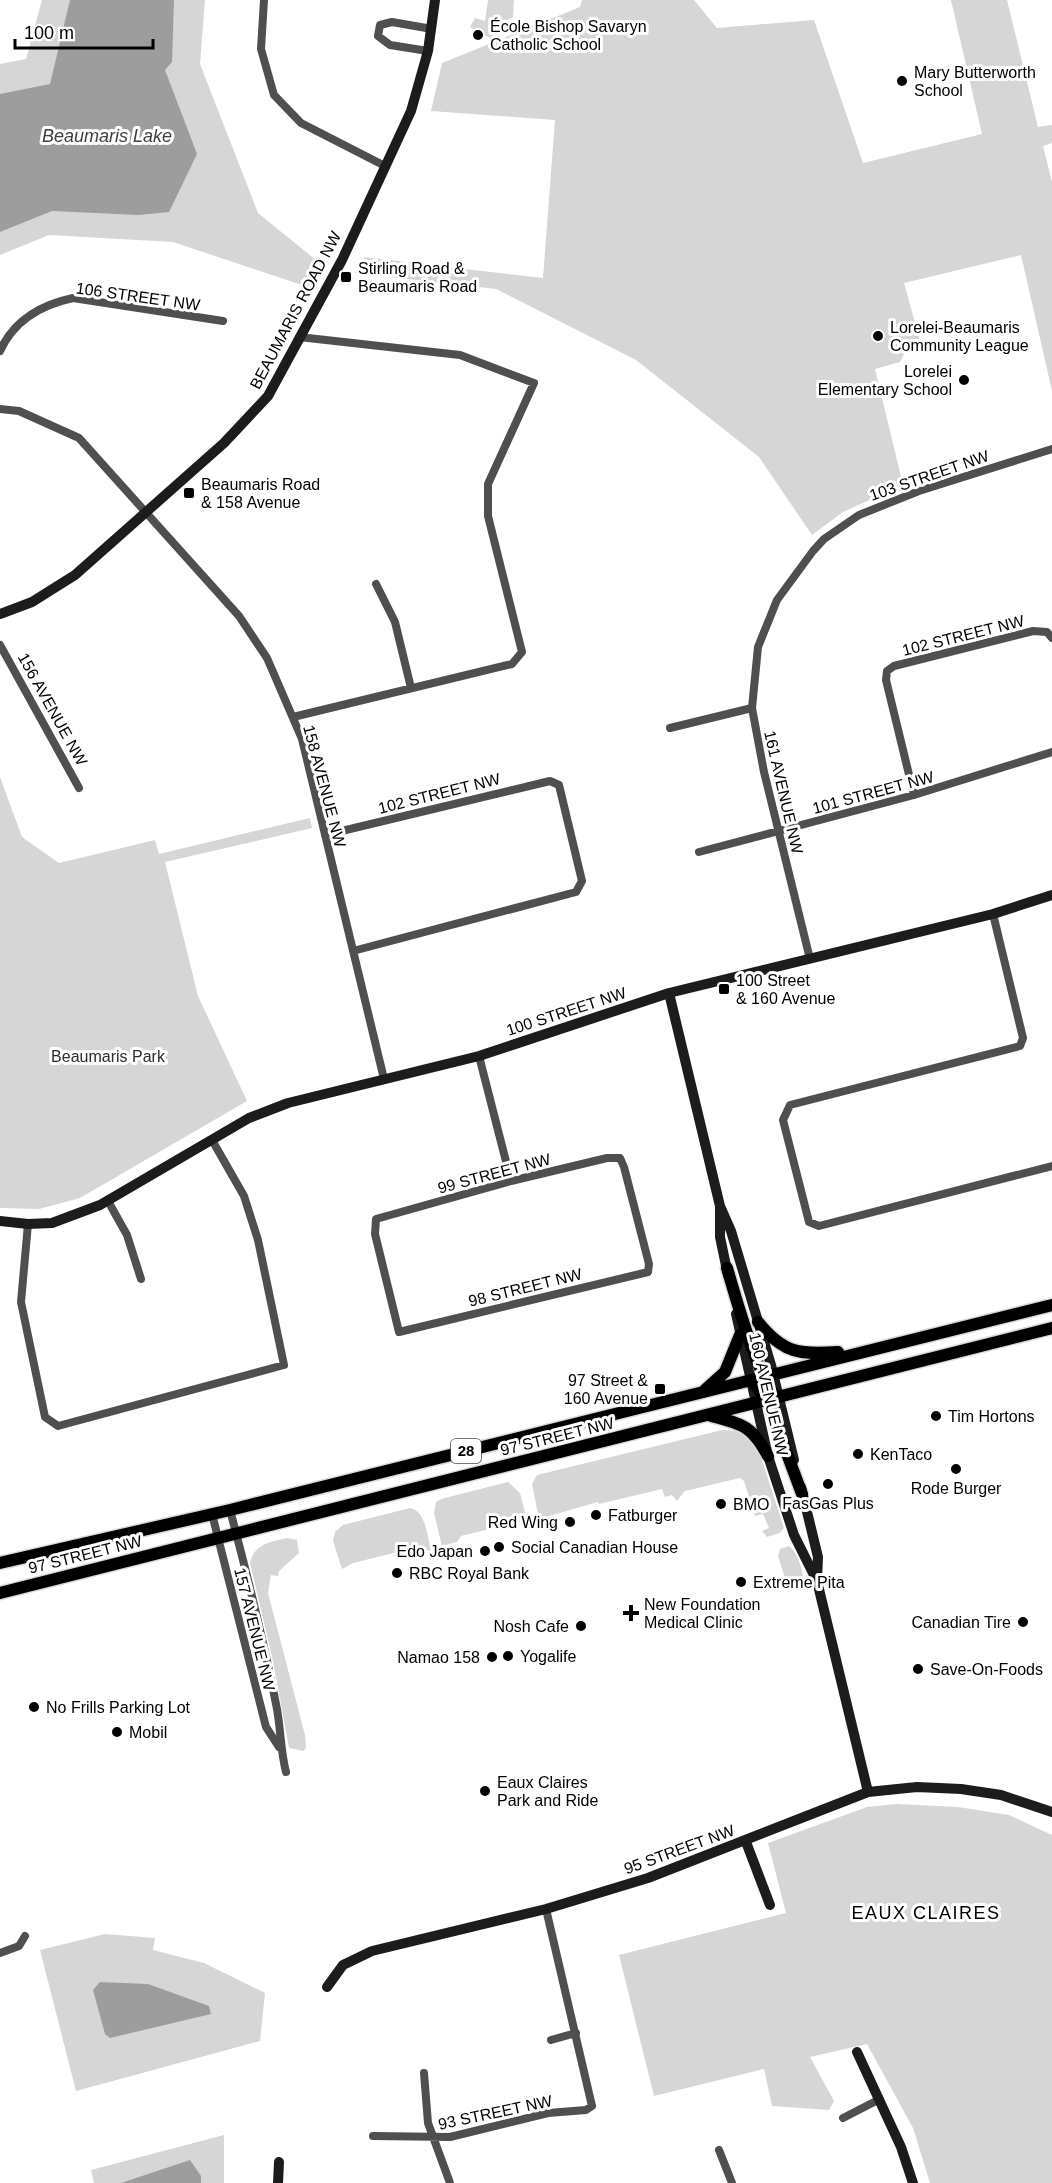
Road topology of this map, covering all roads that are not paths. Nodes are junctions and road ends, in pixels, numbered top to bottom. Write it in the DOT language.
graph roads {
  1 [pos="264,0"];
  2 [pos="435,0"];
  3 [pos="432,29"];
  4 [pos="428,51"];
  5 [pos="385,166"];
  6 [pos="222,321"];
  7 [pos="299,337"];
  8 [pos="0,351"];
  9 [pos="0,409"];
  10 [pos="1052,449"];
  11 [pos="148,512"];
  12 [pos="376,584"];
  13 [pos="0,614"];
  14 [pos="763,631"];
  15 [pos="1049,635"];
  16 [pos="0,645"];
  17 [pos="411,688"];
  18 [pos="752,708"];
  19 [pos="293,717"];
  20 [pos="670,728"];
  21 [pos="1052,752"];
  22 [pos="79,788"];
  23 [pos="915,795"];
  24 [pos="779,831"];
  25 [pos="325,835"];
  26 [pos="699,852"];
  27 [pos="1052,895"];
  28 [pos="993,914"];
  29 [pos="353,951"];
  30 [pos="810,959"];
  31 [pos="669,993"];
  32 [pos="479,1056"];
  33 [pos="384,1079"];
  34 [pos="212,1140"];
  35 [pos="1052,1166"];
  36 [pos="511,1180"];
  37 [pos="108,1201"];
  38 [pos="720,1206"];
  39 [pos="0,1221"];
  40 [pos="28,1224"];
  41 [pos="650,1263"];
  42 [pos="727,1268"];
  43 [pos="141,1280"];
  44 [pos="1052,1305"];
  45 [pos="758,1322"];
  46 [pos="1052,1328"];
  47 [pos="399,1332"];
  48 [pos="740,1335"];
  49 [pos="872,1349"];
  50 [pos="762,1377"];
  51 [pos="701,1393"];
  52 [pos="767,1400"];
  53 [pos="707,1415"];
  54 [pos="768,1456"];
  55 [pos="802,1494"];
  56 [pos="231,1510"];
  57 [pos="212,1514"];
  58 [pos="237,1533"];
  59 [pos="217,1537"];
  60 [pos="0,1563"];
  61 [pos="817,1581"];
  62 [pos="0,1593"];
  63 [pos="280,1748"];
  64 [pos="286,1772"];
  65 [pos="868,1792"];
  66 [pos="1052,1812"];
  67 [pos="746,1842"];
  68 [pos="770,1905"];
  69 [pos="546,1909"];
  70 [pos="25,1936"];
  71 [pos="0,1953"];
  72 [pos="327,1987"];
  73 [pos="576,2033"];
  74 [pos="551,2040"];
  75 [pos="857,2052"];
  76 [pos="424,2073"];
  77 [pos="880,2099"];
  78 [pos="843,2118"];
  79 [pos="373,2136"];
  80 [pos="432,2139"];
  81 [pos="719,2150"];
  82 [pos="279,2162"];
  83 [pos="279,2183"];
  84 [pos="450,2183"];
  85 [pos="732,2183"];
  86 [pos="913,2183"];
  1 -- 5 [label="street"];
  2 -- 3 [label="street, BEAUMARIS ROAD NW"];
  3 -- 4 [label="street, BEAUMARIS ROAD NW"];
  3 -- 4 [label="street"];
  4 -- 5 [label="street, BEAUMARIS ROAD NW"];
  5 -- 7 [label="street, BEAUMARIS ROAD NW"];
  6 -- 8 [label="street, 106 STREET NW"];
  7 -- 11 [label="street, BEAUMARIS ROAD NW"];
  7 -- 17 [label="street"];
  9 -- 11 [label="street, 158 AVENUE NW"];
  10 -- 14 [label="street, 103 STREET NW"];
  11 -- 13 [label="street, BEAUMARIS ROAD NW"];
  11 -- 19 [label="street, 158 AVENUE NW"];
  12 -- 17 [label="street"];
  14 -- 18 [label="street, 161 AVENUE NW"];
  15 -- 23 [label="street, 102 STREET NW"];
  16 -- 22 [label="street, 156 AVENUE NW"];
  17 -- 19 [label="street"];
  18 -- 20 [label="street"];
  18 -- 24 [label="street, 161 AVENUE NW"];
  19 -- 25 [label="street, 158 AVENUE NW"];
  21 -- 23 [label="street, 101 STREET NW"];
  23 -- 24 [label="street, 101 STREET NW"];
  24 -- 26 [label="street, 101 STREET NW"];
  24 -- 30 [label="street, 161 AVENUE NW"];
  25 -- 29 [label="street, 158 AVENUE NW"];
  25 -- 29 [label="street, 102 STREET NW"];
  27 -- 28 [label="street, 100 STREET NW"];
  28 -- 30 [label="street, 100 STREET NW"];
  28 -- 35 [label="street"];
  29 -- 33 [label="street, 158 AVENUE NW"];
  30 -- 31 [label="street, 100 STREET NW"];
  31 -- 32 [label="street, 100 STREET NW"];
  31 -- 38 [label="street, 160 AVENUE NW"];
  32 -- 33 [label="street, 100 STREET NW"];
  32 -- 36 [label="street"];
  33 -- 34 [label="street, 100 STREET NW"];
  34 -- 37 [label="street, 100 STREET NW"];
  34 -- 40 [label="street"];
  36 -- 41 [label="street, 99 STREET NW"];
  36 -- 47 [label="street, 99 STREET NW"];
  37 -- 40 [label="street, 100 STREET NW"];
  37 -- 43 [label="street"];
  38 -- 42 [label="street, 160 AVENUE NW"];
  38 -- 45 [label="street, 160 AVENUE NW"];
  39 -- 40 [label="street, 100 STREET NW"];
  41 -- 47 [label="street, 98 STREET NW"];
  42 -- 48 [label="street, 160 AVENUE NW"];
  42 -- 50 [label="main road"];
  44 -- 49 [label="main road, 97 STREET NW"];
  45 -- 49 [label="main road"];
  45 -- 50 [label="street, 160 AVENUE NW"];
  46 -- 52 [label="main road, 97 STREET NW"];
  48 -- 50 [label="street, 160 AVENUE NW"];
  48 -- 51 [label="main road"];
  49 -- 50 [label="main road, 97 STREET NW"];
  50 -- 51 [label="main road, 97 STREET NW"];
  50 -- 52 [label="street, 160 AVENUE NW"];
  50 -- 52 [label="main road"];
  51 -- 56 [label="main road, 97 STREET NW / 28"];
  52 -- 53 [label="main road, 97 STREET NW"];
  52 -- 54 [label="street, 160 AVENUE NW"];
  52 -- 55 [label="main road"];
  53 -- 54 [label="main road"];
  53 -- 58 [label="main road, 97 STREET NW"];
  54 -- 61 [label="street, 160 AVENUE NW"];
  55 -- 61 [label="street, 160 AVENUE NW"];
  56 -- 57 [label="main road, 97 STREET NW"];
  56 -- 58 [label="street, 157 AVENUE NW"];
  57 -- 59 [label="street, 157 AVENUE NW"];
  57 -- 60 [label="main road, 97 STREET NW"];
  58 -- 59 [label="main road, 97 STREET NW"];
  58 -- 63 [label="street, 157 AVENUE NW"];
  59 -- 62 [label="main road, 97 STREET NW"];
  59 -- 63 [label="street, 157 AVENUE NW"];
  61 -- 65 [label="street, 160 AVENUE NW"];
  63 -- 64 [label="street, 157 AVENUE NW"];
  65 -- 66 [label="street, 95 STREET NW"];
  65 -- 67 [label="street, 95 STREET NW"];
  67 -- 68 [label="street"];
  67 -- 69 [label="street, 95 STREET NW"];
  69 -- 72 [label="street, 95 STREET NW"];
  69 -- 73 [label="street"];
  70 -- 71 [label="street"];
  73 -- 74 [label="street"];
  73 -- 80 [label="street, 93 STREET NW"];
  75 -- 77 [label="street"];
  76 -- 80 [label="street"];
  77 -- 78 [label="street"];
  77 -- 86 [label="street"];
  79 -- 80 [label="street, 93 STREET NW"];
  80 -- 84 [label="street"];
  81 -- 85 [label="street"];
  82 -- 83 [label="street"];
}
